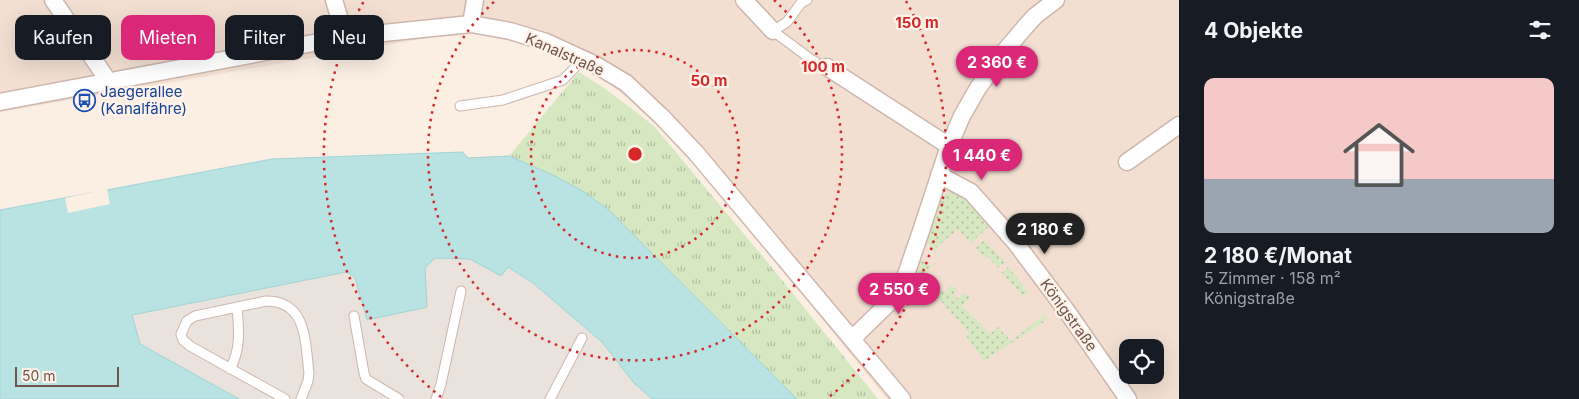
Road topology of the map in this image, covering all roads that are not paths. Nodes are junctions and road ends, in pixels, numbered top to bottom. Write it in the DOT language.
graph roads {
  1 [pos="53,0"];
  2 [pos="334,0"];
  3 [pos="475,0"];
  4 [pos="744,0"];
  5 [pos="807,0"];
  6 [pos="1056,0"];
  7 [pos="338,15"];
  8 [pos="471,24"];
  9 [pos="773,31"];
  10 [pos="384,34"];
  11 [pos="314,44"];
  12 [pos="583,59"];
  13 [pos="827,67"];
  14 [pos="109,82"];
  15 [pos="0,102"];
  16 [pos="460,106"];
  17 [pos="1179,126"];
  18 [pos="949,146"];
  19 [pos="1127,162"];
  20 [pos="939,175"];
  21 [pos="461,291"];
  22 [pos="237,308"];
  23 [pos="354,316"];
  24 [pos="582,338"];
  25 [pos="852,339"];
  26 [pos="230,369"];
  27 [pos="285,399"];
  28 [pos="301,399"];
  29 [pos="397,399"];
  30 [pos="436,399"];
  31 [pos="550,399"];
  32 [pos="902,399"];
  33 [pos="1128,399"];
  1 -- 14 [label="street"];
  2 -- 7 [label="street"];
  3 -- 8 [label="street"];
  4 -- 9 [label="street"];
  5 -- 9 [label="lane"];
  6 -- 18 [label="street"];
  8 -- 10 [label="street, Kanalstraße"];
  8 -- 12 [label="street, Kanalstraße"];
  9 -- 13 [label="lane"];
  11 -- 14 [label="street, Kanalstraße"];
  12 -- 16 [label="lane"];
  12 -- 25 [label="street, Kanalstraße"];
  13 -- 18 [label="street"];
  14 -- 15 [label="street, Kanalstraße"];
  17 -- 19 [label="street"];
  18 -- 20 [label="street"];
  20 -- 25 [label="street"];
  20 -- 33 [label="street, Königstraße"];
  21 -- 30 [label="lane"];
  22 -- 26 [label="lane"];
  22 -- 26 [label="lane"];
  22 -- 28 [label="lane"];
  23 -- 29 [label="lane"];
  24 -- 31 [label="lane"];
  25 -- 32 [label="street, Kanalstraße"];
  26 -- 27 [label="lane"];
}
